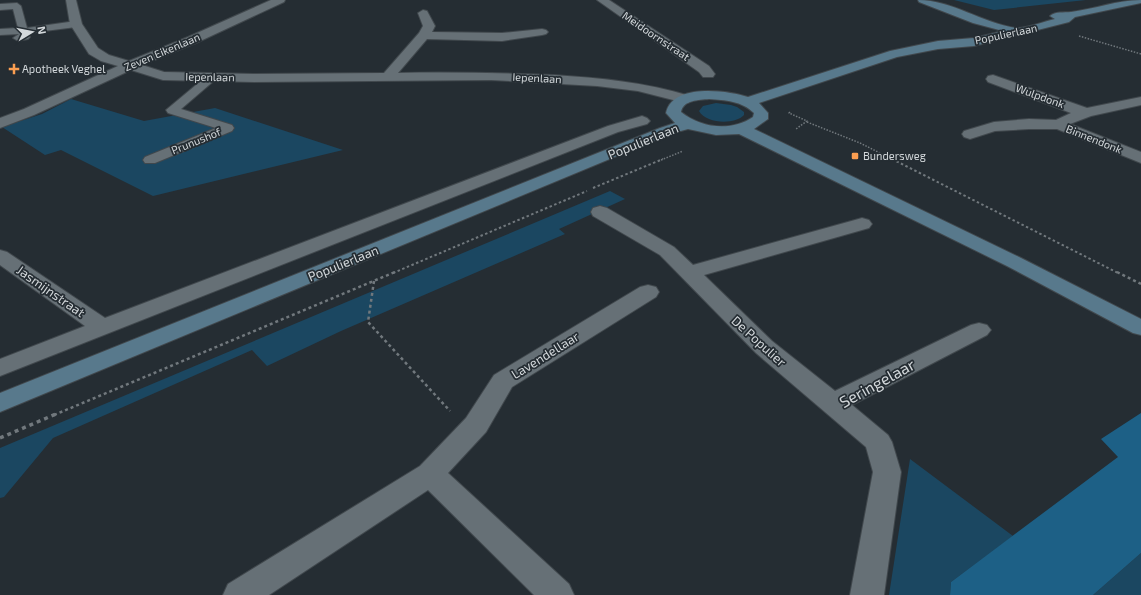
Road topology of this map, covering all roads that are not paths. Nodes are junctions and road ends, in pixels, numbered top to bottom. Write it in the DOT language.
graph roads {
  1 [pos="71,0"];
  2 [pos="280,0"];
  3 [pos="602,0"];
  4 [pos="923,0"];
  5 [pos="1141,0"];
  6 [pos="0,7"];
  7 [pos="423,13"];
  8 [pos="76,24"];
  9 [pos="1009,28"];
  10 [pos="24,31"];
  11 [pos="0,32"];
  12 [pos="542,32"];
  13 [pos="424,35"];
  14 [pos="0,41"];
  15 [pos="938,44"];
  16 [pos="129,66"];
  17 [pos="708,74"];
  18 [pos="388,76"];
  19 [pos="212,77"];
  20 [pos="994,79"];
  21 [pos="685,99"];
  22 [pos="1141,101"];
  23 [pos="748,102"];
  24 [pos="1086,113"];
  25 [pos="642,121"];
  26 [pos="0,123"];
  27 [pos="687,124"];
  28 [pos="1060,125"];
  29 [pos="748,127"];
  30 [pos="970,134"];
  31 [pos="1141,158"];
  32 [pos="150,160"];
  33 [pos="600,212"];
  34 [pos="862,224"];
  35 [pos="0,256"];
  36 [pos="688,273"];
  37 [pos="648,292"];
  38 [pos="1141,315"];
  39 [pos="103,327"];
  40 [pos="1141,328"];
  41 [pos="979,330"];
  42 [pos="0,368"];
  43 [pos="0,403"];
  44 [pos="833,404"];
  45 [pos="430,474"];
  46 [pos="240,595"];
  47 [pos="558,595"];
  48 [pos="867,595"];
  1 -- 8 [label="street"];
  2 -- 16 [label="street, Zeven Eikenlaan"];
  3 -- 17 [label="street, Meidoornstraat"];
  4 -- 9 [label="street"];
  5 -- 9 [label="street, Populierlaan"];
  6 -- 10 [label="lane"];
  7 -- 13 [label="street"];
  8 -- 10 [label="lane"];
  8 -- 16 [label="street, Iepenlaan"];
  9 -- 15 [label="street, Populierlaan"];
  9 -- 15 [label="street, Populierlaan"];
  10 -- 11 [label="lane"];
  10 -- 14 [label="lane"];
  12 -- 13 [label="street"];
  13 -- 18 [label="street"];
  15 -- 23 [label="street, Populierlaan"];
  16 -- 19 [label="street, Iepenlaan"];
  16 -- 26 [label="street, Zeven Eikenlaan"];
  18 -- 19 [label="street, Iepenlaan"];
  18 -- 21 [label="street, Iepenlaan"];
  19 -- 32 [label="lane, Prunushof"];
  20 -- 24 [label="street, Wulpdonk"];
  21 -- 23 [label="street"];
  21 -- 27 [label="street"];
  22 -- 24 [label="street, Binnendonk"];
  23 -- 29 [label="street"];
  24 -- 28 [label="street, Binnendonk"];
  25 -- 39 [label="street, Populierlaan"];
  27 -- 29 [label="street"];
  27 -- 43 [label="street, Populierlaan"];
  28 -- 30 [label="street, Wulpdonk"];
  28 -- 31 [label="street, Binnendonk"];
  29 -- 38 [label="street"];
  29 -- 40 [label="street"];
  33 -- 36 [label="street, De Populier"];
  34 -- 36 [label="street"];
  35 -- 39 [label="street, Jasmijnstraat"];
  36 -- 44 [label="street, De Populier"];
  37 -- 45 [label="street, Lavendellaar"];
  39 -- 42 [label="street, Populierlaan"];
  41 -- 44 [label="street, Seringelaar"];
  44 -- 48 [label="street, Seringelaar"];
  45 -- 46 [label="street, Lavendellaar"];
  45 -- 47 [label="street"];
}
